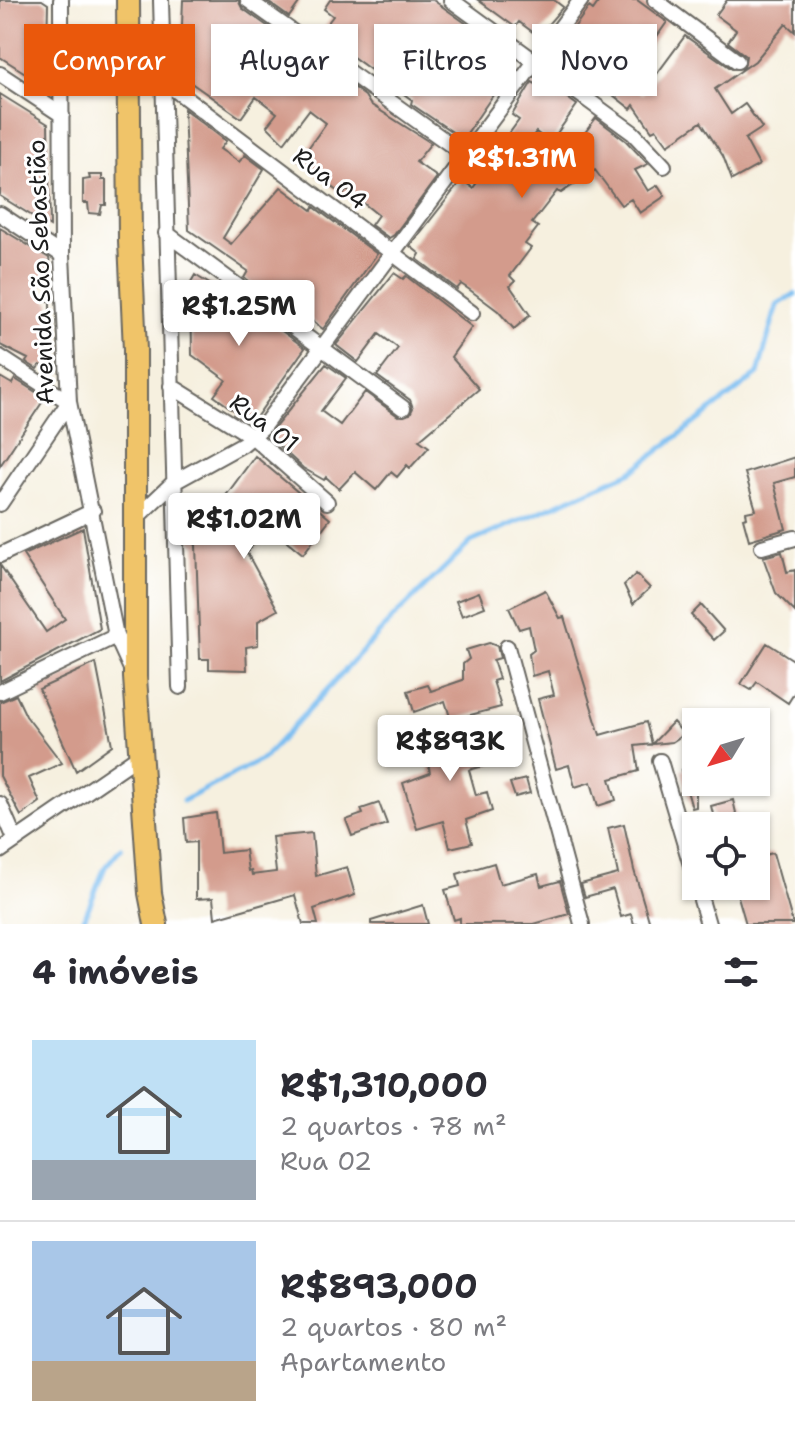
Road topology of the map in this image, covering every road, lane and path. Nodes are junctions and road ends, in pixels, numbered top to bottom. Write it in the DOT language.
graph roads {
  1 [pos="61,0"];
  2 [pos="128,0"];
  3 [pos="161,0"];
  4 [pos="248,0"];
  5 [pos="451,0"];
  6 [pos="581,0"];
  7 [pos="655,0"];
  8 [pos="161,24"];
  9 [pos="563,24"];
  10 [pos="532,59"];
  11 [pos="737,61"];
  12 [pos="532,65"];
  13 [pos="0,74"];
  14 [pos="162,96"];
  15 [pos="183,96"];
  16 [pos="583,96"];
  17 [pos="62,115"];
  18 [pos="465,155"];
  19 [pos="664,166"];
  20 [pos="0,214"];
  21 [pos="166,233"];
  22 [pos="393,254"];
  23 [pos="62,255"];
  24 [pos="472,313"];
  25 [pos="323,348"];
  26 [pos="0,357"];
  27 [pos="171,386"];
  28 [pos="69,402"];
  29 [pos="403,408"];
  30 [pos="253,437"];
  31 [pos="174,482"];
  32 [pos="1,500"];
  33 [pos="327,502"];
  34 [pos="93,511"];
  35 [pos="134,521"];
  36 [pos="795,538"];
  37 [pos="762,547"];
  38 [pos="0,555"];
  39 [pos="116,636"];
  40 [pos="507,647"];
  41 [pos="135,677"];
  42 [pos="180,687"];
  43 [pos="0,692"];
  44 [pos="140,755"];
  45 [pos="660,761"];
  46 [pos="0,804"];
  47 [pos="682,834"];
  48 [pos="15,839"];
  49 [pos="0,851"];
  50 [pos="150,893"];
  51 [pos="701,900"];
  52 [pos="146,924"];
  53 [pos="156,924"];
  54 [pos="582,924"];
  55 [pos="708,924"];
  1 -- 17 [label="street, Avenida São Sebastião"];
  2 -- 35 [label="main road, Avenida São Sebastião"];
  3 -- 8 [label="street"];
  4 -- 18 [label="street"];
  5 -- 10 [label="street"];
  6 -- 9 [label="street"];
  7 -- 11 [label="street"];
  12 -- 18 [label="street"];
  13 -- 17 [label="street"];
  14 -- 21 [label="street"];
  15 -- 22 [label="street, Rua 04"];
  16 -- 19 [label="street"];
  17 -- 23 [label="street, Avenida São Sebastião"];
  18 -- 22 [label="street"];
  20 -- 23 [label="street"];
  21 -- 25 [label="street"];
  21 -- 27 [label="street"];
  22 -- 24 [label="street, Rua 04"];
  22 -- 25 [label="street"];
  23 -- 28 [label="street, Avenida São Sebastião"];
  25 -- 29 [label="street"];
  25 -- 30 [label="street"];
  26 -- 28 [label="street"];
  27 -- 30 [label="street, Rua 01"];
  27 -- 31 [label="street"];
  28 -- 32 [label="street"];
  28 -- 34 [label="street, Avenida São Sebastião"];
  30 -- 31 [label="street"];
  30 -- 33 [label="street, Rua 01"];
  31 -- 35 [label="street"];
  31 -- 42 [label="street"];
  34 -- 38 [label="street"];
  34 -- 39 [label="street, Avenida São Sebastião"];
  35 -- 41 [label="main road, Avenida São Sebastião"];
  36 -- 37 [label="street"];
  39 -- 41 [label="street, Avenida São Sebastião"];
  39 -- 43 [label="street"];
  40 -- 54 [label="street"];
  41 -- 44 [label="main road, Avenida São Sebastião"];
  44 -- 48 [label="street"];
  44 -- 50 [label="main road, Avenida São Sebastião"];
  45 -- 47 [label="street"];
  46 -- 48 [label="street"];
  48 -- 49 [label="street"];
  50 -- 52 [label="main road, Avenida São Sebastião"];
  50 -- 53 [label="main road, Avenida São Sebastião"];
  51 -- 55 [label="street"];
}
